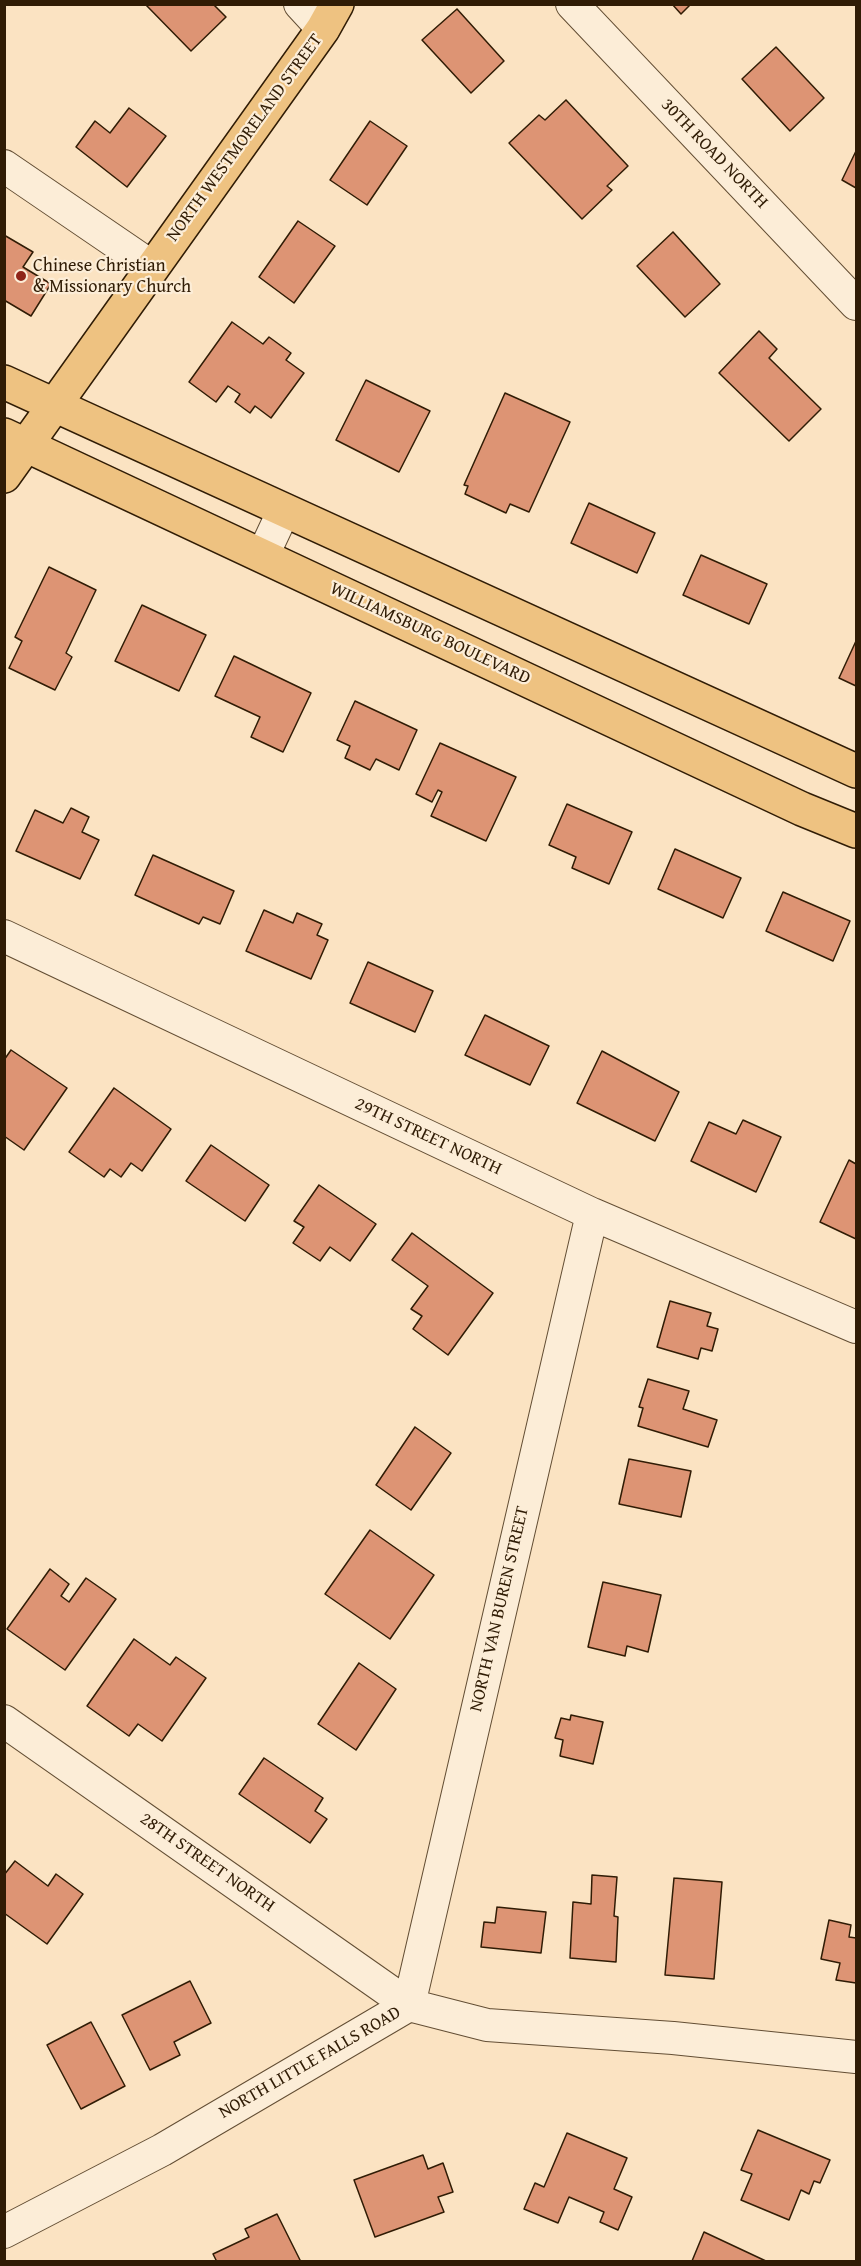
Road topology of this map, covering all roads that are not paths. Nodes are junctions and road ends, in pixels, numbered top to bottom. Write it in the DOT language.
graph roads {
  1 [pos="300,4"];
  2 [pos="572,4"];
  3 [pos="330,16"];
  4 [pos="4,166"];
  5 [pos="152,267"];
  6 [pos="856,304"];
  7 [pos="4,382"];
  8 [pos="55,405"];
  9 [pos="15,440"];
  10 [pos="4,476"];
  11 [pos="284,510"];
  12 [pos="263,555"];
  13 [pos="856,771"];
  14 [pos="856,831"];
  15 [pos="4,936"];
  16 [pos="592,1214"];
  17 [pos="856,1327"];
  18 [pos="4,1722"];
  19 [pos="409,2005"];
  20 [pos="856,2057"];
  21 [pos="4,2232"];
  1 -- 3 [label="street"];
  2 -- 6 [label="street, 30TH ROAD NORTH"];
  3 -- 5 [label="main road, NORTH WESTMORELAND STREET"];
  4 -- 5 [label="street"];
  5 -- 8 [label="main road, NORTH WESTMORELAND STREET"];
  7 -- 8 [label="main road"];
  8 -- 9 [label="main road, NORTH WESTMORELAND STREET"];
  8 -- 11 [label="main road"];
  9 -- 10 [label="main road, NORTH WESTMORELAND STREET"];
  9 -- 12 [label="main road, WILLIAMSBURG BOULEVARD"];
  11 -- 12 [label="street"];
  11 -- 13 [label="main road"];
  12 -- 14 [label="main road, WILLIAMSBURG BOULEVARD"];
  15 -- 16 [label="street, 29TH STREET NORTH"];
  16 -- 17 [label="street, 29TH STREET NORTH"];
  16 -- 19 [label="street, NORTH VAN BUREN STREET"];
  18 -- 19 [label="street, 28TH STREET NORTH"];
  19 -- 20 [label="street, NORTH LITTLE FALLS ROAD"];
  19 -- 21 [label="street, NORTH LITTLE FALLS ROAD"];
}
